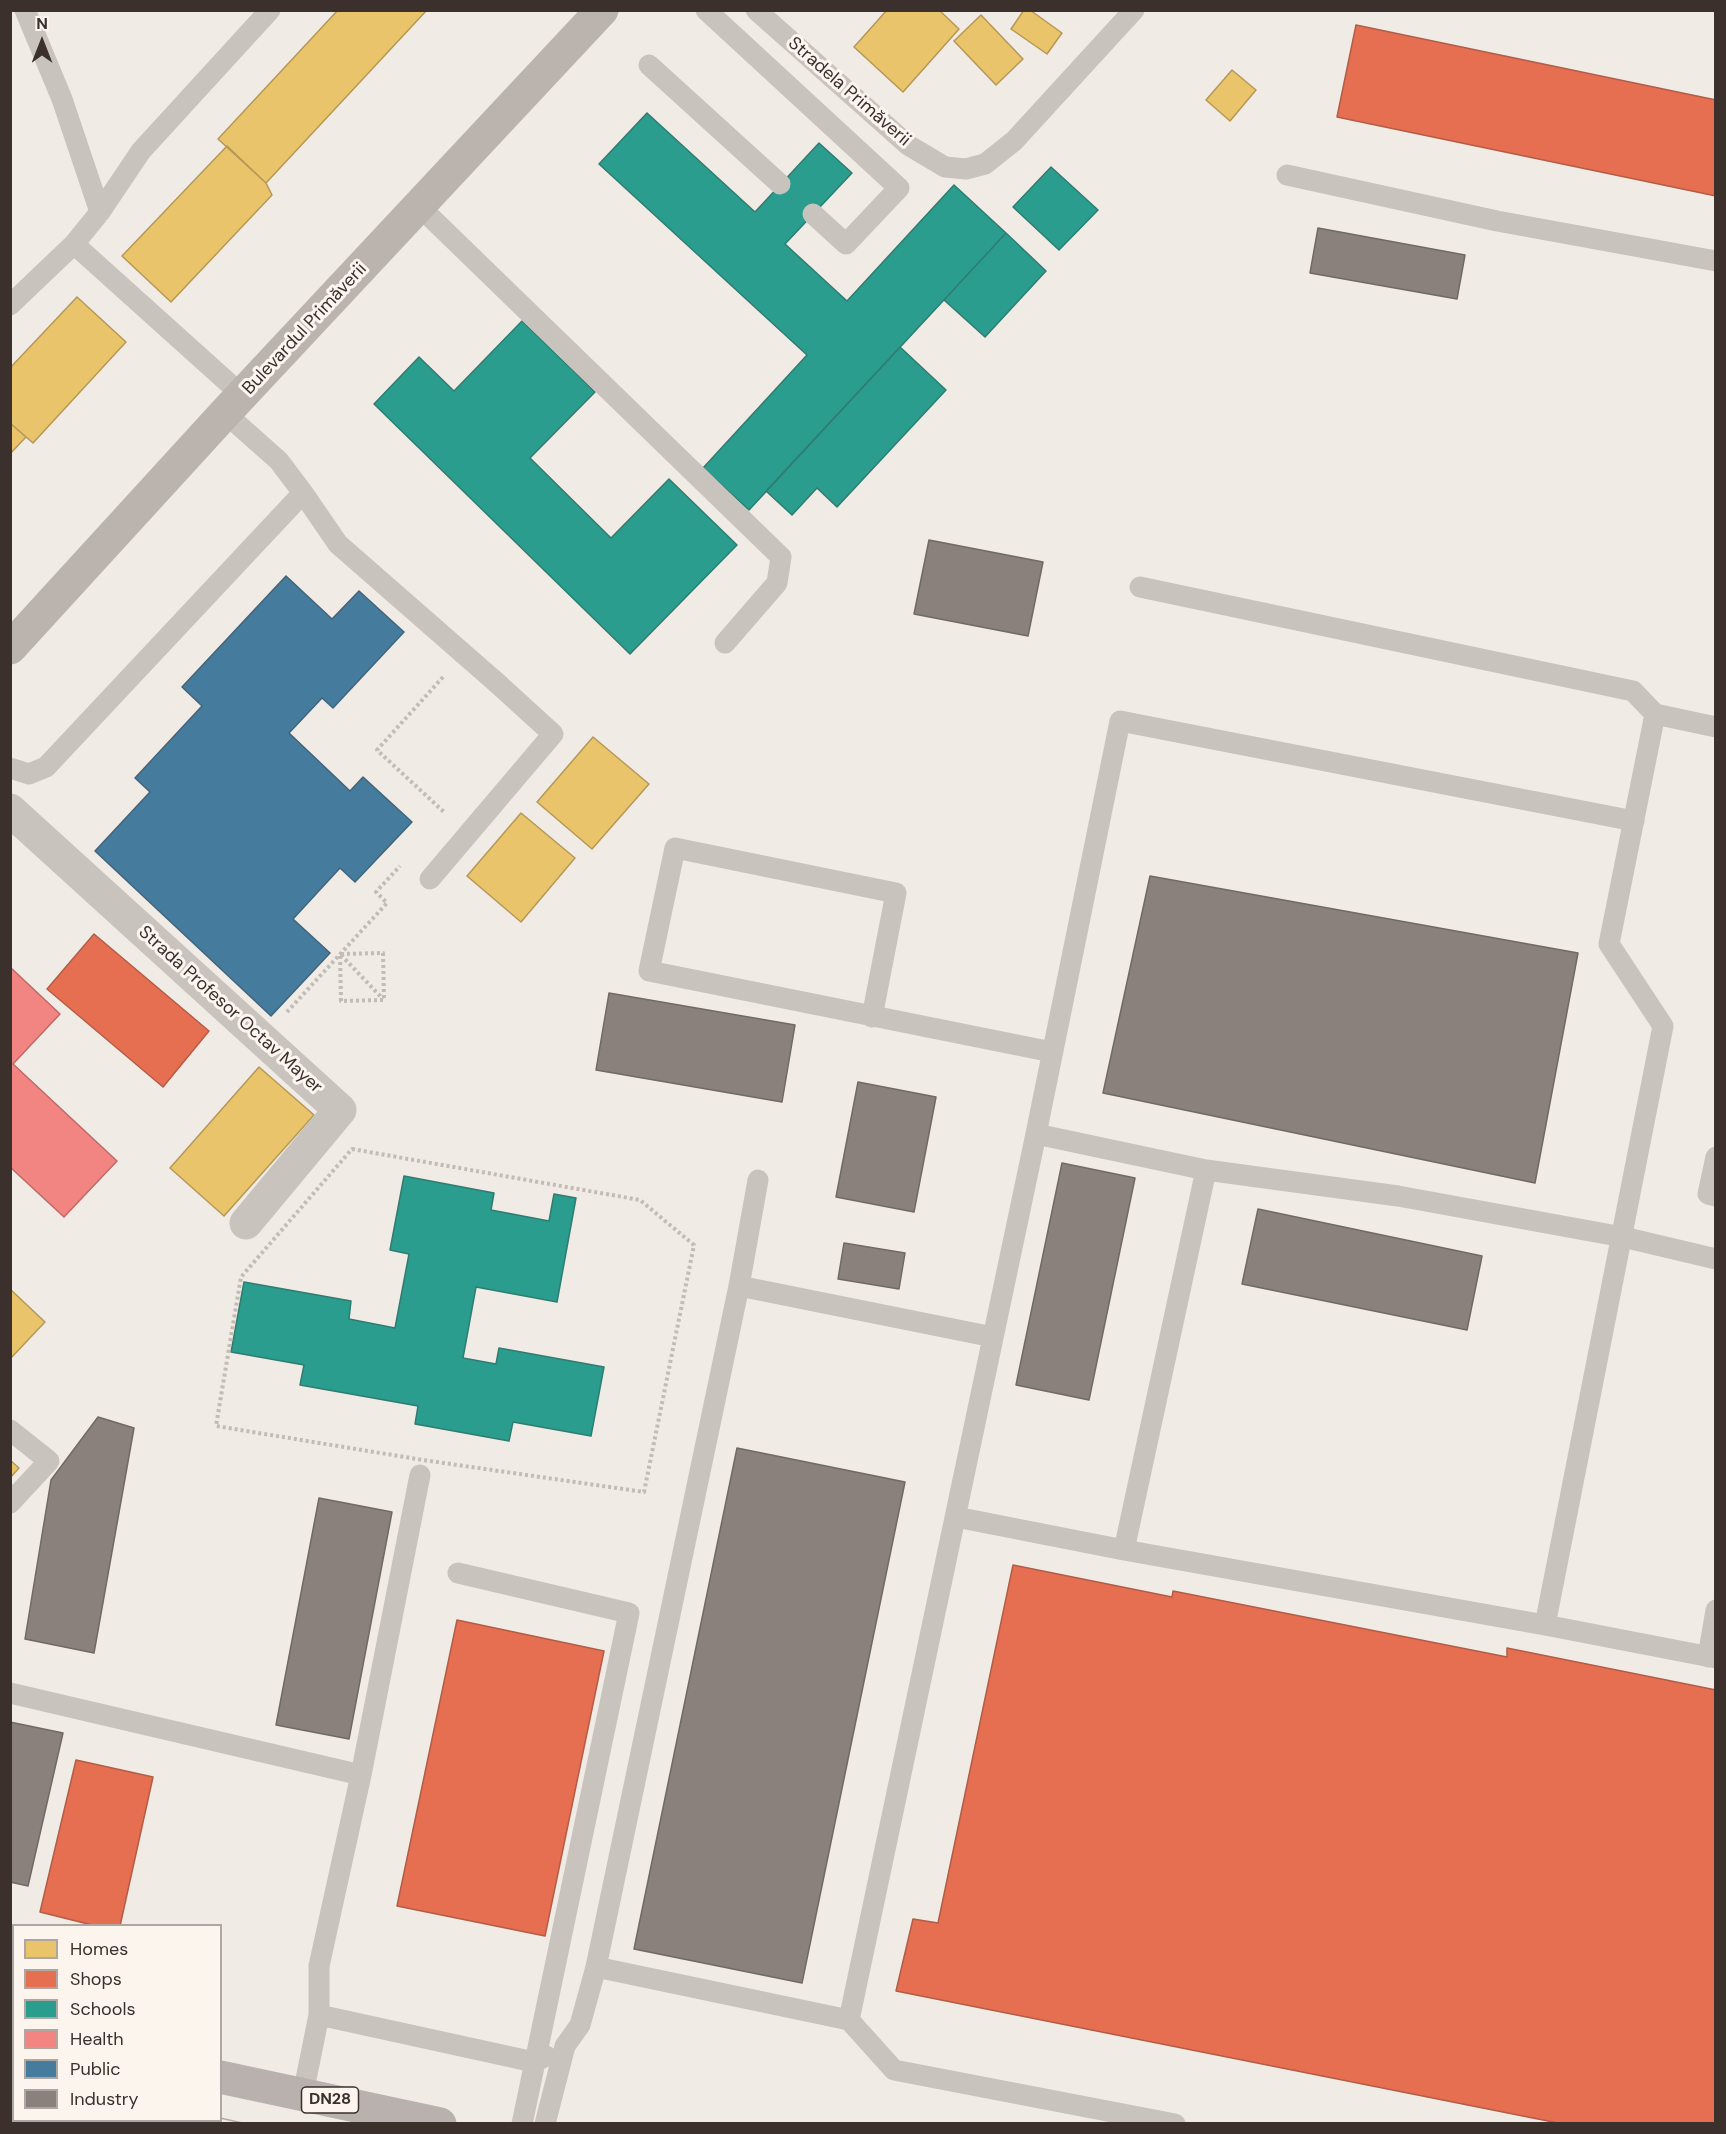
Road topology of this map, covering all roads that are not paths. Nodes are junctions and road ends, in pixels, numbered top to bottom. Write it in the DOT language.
graph roads {
  1 [pos="25,10"];
  2 [pos="270,10"];
  3 [pos="602,10"];
  4 [pos="706,10"];
  5 [pos="756,10"];
  6 [pos="1134,10"];
  7 [pos="649,65"];
  8 [pos="1287,175"];
  9 [pos="780,184"];
  10 [pos="419,206"];
  11 [pos="100,212"];
  12 [pos="813,214"];
  13 [pos="74,244"];
  14 [pos="1716,261"];
  15 [pos="10,305"];
  16 [pos="234,405"];
  17 [pos="303,493"];
  18 [pos="1140,587"];
  19 [pos="725,643"];
  20 [pos="10,648"];
  21 [pos="1655,714"];
  22 [pos="1716,727"];
  23 [pos="10,768"];
  24 [pos="10,810"];
  25 [pos="1634,821"];
  26 [pos="430,879"];
  27 [pos="872,1017"];
  28 [pos="1052,1052"];
  29 [pos="1036,1134"];
  30 [pos="1716,1157"];
  31 [pos="1206,1170"];
  32 [pos="758,1180"];
  33 [pos="1716,1196"];
  34 [pos="246,1223"];
  35 [pos="1623,1237"];
  36 [pos="1716,1259"];
  37 [pos="739,1286"];
  38 [pos="993,1337"];
  39 [pos="10,1430"];
  40 [pos="422,1468"];
  41 [pos="10,1503"];
  42 [pos="956,1517"];
  43 [pos="1124,1550"];
  44 [pos="458,1574"];
  45 [pos="1716,1610"];
  46 [pos="1545,1625"];
  47 [pos="1712,1657"];
  48 [pos="10,1693"];
  49 [pos="361,1775"];
  50 [pos="596,1967"];
  51 [pos="319,2015"];
  52 [pos="849,2020"];
  53 [pos="565,2046"];
  54 [pos="534,2062"];
  55 [pos="222,2078"];
  56 [pos="303,2094"];
  57 [pos="440,2124"];
  58 [pos="522,2124"];
  59 [pos="545,2124"];
  60 [pos="1175,2124"];
  1 -- 11 [label="lane"];
  2 -- 11 [label="lane"];
  3 -- 10 [label="main road, Bulevardul Primăverii"];
  4 -- 12 [label="lane"];
  5 -- 6 [label="lane, Stradela Primăverii"];
  7 -- 9 [label="lane"];
  8 -- 14 [label="lane"];
  10 -- 16 [label="main road, Bulevardul Primăverii"];
  10 -- 19 [label="lane"];
  11 -- 13 [label="lane"];
  13 -- 15 [label="lane"];
  13 -- 16 [label="lane"];
  16 -- 17 [label="lane"];
  16 -- 20 [label="main road, Bulevardul Primăverii"];
  17 -- 23 [label="lane"];
  17 -- 26 [label="lane"];
  18 -- 21 [label="lane"];
  21 -- 22 [label="lane"];
  21 -- 25 [label="lane"];
  24 -- 34 [label="street, Strada Profesor Octav Mayer"];
  25 -- 28 [label="lane"];
  25 -- 35 [label="lane"];
  27 -- 27 [label="lane"];
  27 -- 28 [label="lane"];
  28 -- 29 [label="lane"];
  29 -- 31 [label="lane"];
  29 -- 38 [label="lane"];
  30 -- 33 [label="lane"];
  31 -- 35 [label="lane"];
  31 -- 43 [label="lane"];
  32 -- 37 [label="lane"];
  35 -- 36 [label="lane"];
  35 -- 46 [label="lane"];
  37 -- 38 [label="lane"];
  37 -- 50 [label="lane"];
  38 -- 42 [label="lane"];
  39 -- 41 [label="lane"];
  40 -- 49 [label="lane"];
  42 -- 43 [label="lane"];
  42 -- 52 [label="lane"];
  43 -- 46 [label="lane"];
  44 -- 54 [label="lane"];
  45 -- 47 [label="lane"];
  46 -- 47 [label="lane"];
  48 -- 49 [label="lane"];
  49 -- 51 [label="lane"];
  50 -- 52 [label="lane"];
  50 -- 53 [label="lane"];
  51 -- 54 [label="lane"];
  51 -- 56 [label="lane"];
  52 -- 60 [label="lane"];
  53 -- 54 [label="lane"];
  53 -- 59 [label="lane"];
  54 -- 58 [label="lane"];
  55 -- 56 [label="main road, DN28"];
  56 -- 57 [label="main road, DN28"];
}
